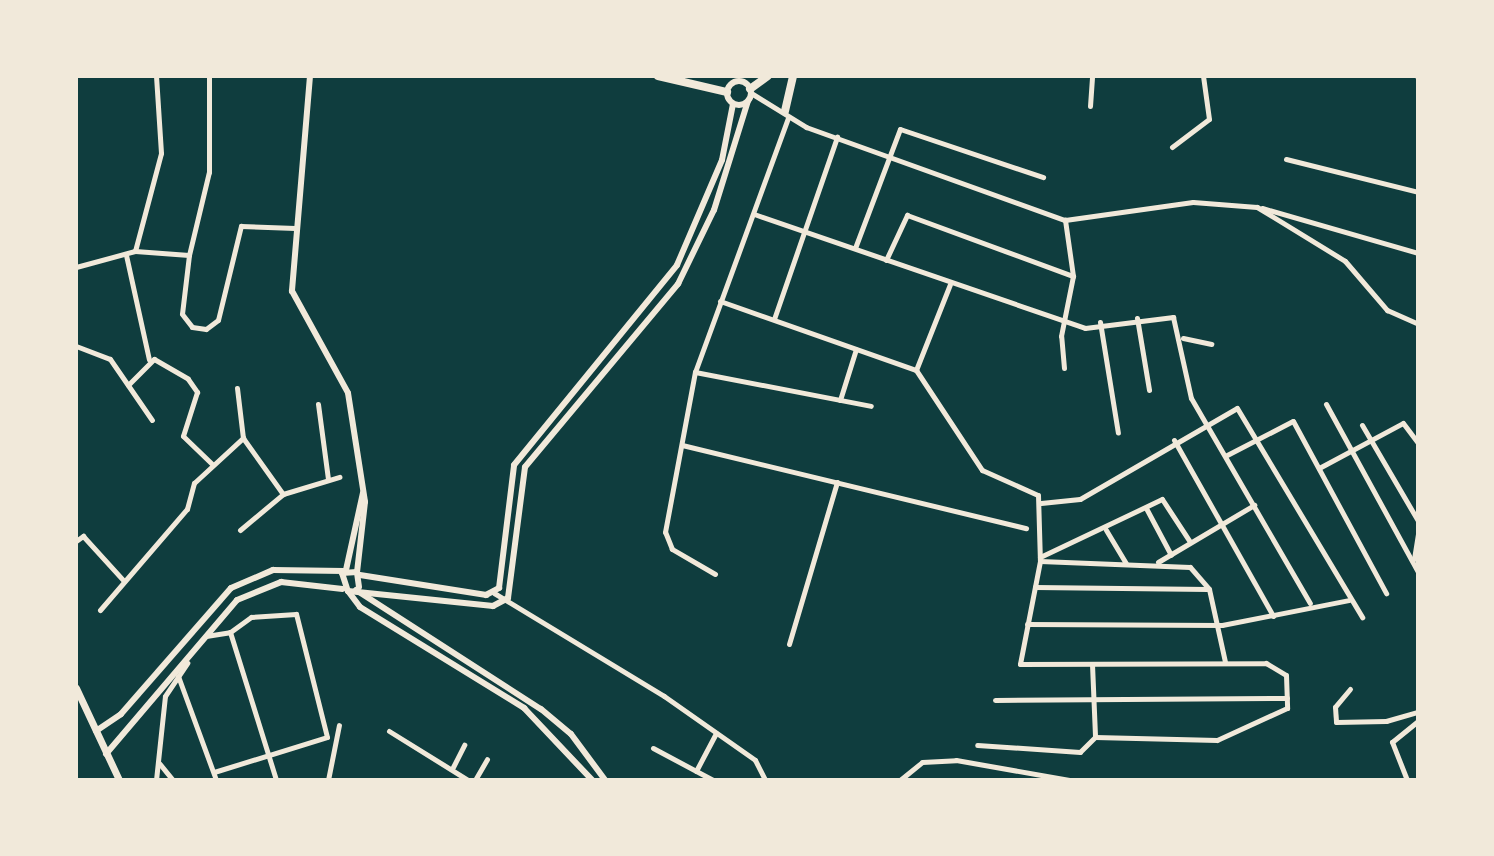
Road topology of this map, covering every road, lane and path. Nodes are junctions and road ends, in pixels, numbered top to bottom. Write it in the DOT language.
graph roads {
  1 [pos="156,76"];
  2 [pos="209,76"];
  3 [pos="310,76"];
  4 [pos="658,76"];
  5 [pos="768,76"];
  6 [pos="793,76"];
  7 [pos="1092,76"];
  8 [pos="1203,76"];
  9 [pos="727,92"];
  10 [pos="750,96"];
  11 [pos="733,104"];
  12 [pos="1090,106"];
  13 [pos="786,114"];
  14 [pos="837,137"];
  15 [pos="1172,147"];
  16 [pos="889,156"];
  17 [pos="1286,159"];
  18 [pos="1043,177"];
  19 [pos="1418,192"];
  20 [pos="1257,207"];
  21 [pos="754,214"];
  22 [pos="1065,220"];
  23 [pos="295,228"];
  24 [pos="805,228"];
  25 [pos="855,248"];
  26 [pos="135,251"];
  27 [pos="1418,253"];
  28 [pos="126,255"];
  29 [pos="189,255"];
  30 [pos="886,260"];
  31 [pos="76,267"];
  32 [pos="1073,276"];
  33 [pos="950,284"];
  34 [pos="720,301"];
  35 [pos="1137,318"];
  36 [pos="774,319"];
  37 [pos="1066,319"];
  38 [pos="1100,322"];
  39 [pos="1418,324"];
  40 [pos="1183,338"];
  41 [pos="1211,344"];
  42 [pos="76,346"];
  43 [pos="856,349"];
  44 [pos="149,360"];
  45 [pos="1064,368"];
  46 [pos="916,370"];
  47 [pos="695,372"];
  48 [pos="128,385"];
  49 [pos="237,388"];
  50 [pos="1149,390"];
  51 [pos="840,400"];
  52 [pos="318,404"];
  53 [pos="1326,404"];
  54 [pos="871,406"];
  55 [pos="152,420"];
  56 [pos="1206,422"];
  57 [pos="1362,425"];
  58 [pos="1118,433"];
  59 [pos="243,438"];
  60 [pos="1259,439"];
  61 [pos="1174,440"];
  62 [pos="1371,440"];
  63 [pos="1418,443"];
  64 [pos="682,445"];
  65 [pos="1353,450"];
  66 [pos="1227,455"];
  67 [pos="212,464"];
  68 [pos="1319,468"];
  69 [pos="339,477"];
  70 [pos="328,479"];
  71 [pos="837,482"];
  72 [pos="363,493"];
  73 [pos="283,494"];
  74 [pos="1041,503"];
  75 [pos="1254,505"];
  76 [pos="1146,508"];
  77 [pos="1418,521"];
  78 [pos="1221,525"];
  79 [pos="1026,528"];
  80 [pos="240,530"];
  81 [pos="1106,530"];
  82 [pos="1418,534"];
  83 [pos="76,541"];
  84 [pos="1190,542"];
  85 [pos="1171,555"];
  86 [pos="1040,559"];
  87 [pos="1156,563"];
  88 [pos="1127,564"];
  89 [pos="345,570"];
  90 [pos="1418,572"];
  91 [pos="358,573"];
  92 [pos="715,574"];
  93 [pos="124,581"];
  94 [pos="1035,587"];
  95 [pos="358,588"];
  96 [pos="1209,589"];
  97 [pos="345,590"];
  98 [pos="494,593"];
  99 [pos="1386,593"];
  100 [pos="1349,600"];
  101 [pos="506,601"];
  102 [pos="1310,603"];
  103 [pos="100,610"];
  104 [pos="1273,616"];
  105 [pos="1362,617"];
  106 [pos="1027,624"];
  107 [pos="1222,625"];
  108 [pos="230,632"];
  109 [pos="789,644"];
  110 [pos="1225,662"];
  111 [pos="1092,664"];
  112 [pos="178,676"];
  113 [pos="76,689"];
  114 [pos="1350,689"];
  115 [pos="1287,698"];
  116 [pos="995,700"];
  117 [pos="1093,701"];
  118 [pos="1418,712"];
  119 [pos="1418,721"];
  120 [pos="339,725"];
  121 [pos="96,731"];
  122 [pos="389,731"];
  123 [pos="717,733"];
  124 [pos="1095,737"];
  125 [pos="464,745"];
  126 [pos="977,745"];
  127 [pos="653,748"];
  128 [pos="106,754"];
  129 [pos="269,756"];
  130 [pos="487,759"];
  131 [pos="159,763"];
  132 [pos="453,767"];
  133 [pos="696,771"];
  134 [pos="214,772"];
  135 [pos="119,780"];
  136 [pos="156,780"];
  137 [pos="172,780"];
  138 [pos="216,780"];
  139 [pos="276,780"];
  140 [pos="328,780"];
  141 [pos="468,780"];
  142 [pos="475,780"];
  143 [pos="592,780"];
  144 [pos="605,780"];
  145 [pos="713,780"];
  146 [pos="765,780"];
  147 [pos="900,780"];
  148 [pos="1069,780"];
  149 [pos="1407,780"];
  1 -- 26 [label="street"];
  2 -- 29 [label="street"];
  3 -- 23 [label="street"];
  4 -- 9 [label="highway"];
  5 -- 10 [label="highway"];
  6 -- 13 [label="highway"];
  7 -- 12 [label="street"];
  8 -- 15 [label="street"];
  9 -- 10 [label="street"];
  9 -- 11 [label="street"];
  10 -- 11 [label="street"];
  10 -- 13 [label="street"];
  10 -- 101 [label="street"];
  11 -- 98 [label="street"];
  13 -- 14 [label="street"];
  13 -- 21 [label="street"];
  14 -- 16 [label="street"];
  14 -- 24 [label="street"];
  16 -- 18 [label="street"];
  16 -- 22 [label="street"];
  16 -- 25 [label="street"];
  17 -- 19 [label="street"];
  20 -- 22 [label="street"];
  20 -- 27 [label="street"];
  20 -- 39 [label="street"];
  21 -- 24 [label="street"];
  21 -- 34 [label="street"];
  22 -- 32 [label="street"];
  23 -- 29 [label="street"];
  23 -- 72 [label="street"];
  24 -- 25 [label="street"];
  24 -- 36 [label="street"];
  25 -- 30 [label="street"];
  26 -- 28 [label="street"];
  26 -- 29 [label="street"];
  28 -- 31 [label="street"];
  28 -- 44 [label="street"];
  30 -- 32 [label="street"];
  30 -- 33 [label="street"];
  32 -- 37 [label="street"];
  33 -- 37 [label="street"];
  33 -- 46 [label="street"];
  34 -- 36 [label="street"];
  34 -- 47 [label="street"];
  35 -- 38 [label="street"];
  35 -- 40 [label="street"];
  35 -- 50 [label="street"];
  36 -- 43 [label="street"];
  37 -- 38 [label="street"];
  37 -- 45 [label="street"];
  38 -- 58 [label="street"];
  40 -- 41 [label="street"];
  40 -- 56 [label="street"];
  42 -- 48 [label="street"];
  43 -- 46 [label="street"];
  43 -- 51 [label="street"];
  44 -- 48 [label="street"];
  44 -- 67 [label="street"];
  46 -- 74 [label="street"];
  47 -- 51 [label="street"];
  47 -- 64 [label="street"];
  48 -- 55 [label="street"];
  49 -- 59 [label="street"];
  51 -- 54 [label="street"];
  52 -- 70 [label="street"];
  53 -- 65 [label="street"];
  56 -- 60 [label="street"];
  56 -- 61 [label="street"];
  56 -- 66 [label="street"];
  57 -- 62 [label="street"];
  59 -- 67 [label="street"];
  59 -- 73 [label="street"];
  60 -- 66 [label="street"];
  60 -- 68 [label="street"];
  60 -- 100 [label="street"];
  61 -- 74 [label="street"];
  61 -- 78 [label="street"];
  62 -- 63 [label="street"];
  62 -- 65 [label="street"];
  62 -- 77 [label="street"];
  64 -- 71 [label="street"];
  64 -- 92 [label="street"];
  65 -- 68 [label="street"];
  65 -- 90 [label="street"];
  66 -- 75 [label="street"];
  67 -- 93 [label="street"];
  68 -- 99 [label="street"];
  69 -- 70 [label="street"];
  70 -- 73 [label="street"];
  71 -- 79 [label="street"];
  71 -- 109 [label="street"];
  72 -- 89 [label="street"];
  72 -- 91 [label="street"];
  73 -- 80 [label="street"];
  74 -- 86 [label="street"];
  75 -- 78 [label="street"];
  75 -- 102 [label="street"];
  76 -- 81 [label="street"];
  76 -- 84 [label="street"];
  76 -- 85 [label="street"];
  78 -- 84 [label="street"];
  78 -- 104 [label="street"];
  81 -- 86 [label="street"];
  81 -- 88 [label="street"];
  82 -- 90 [label="street"];
  83 -- 93 [label="street"];
  84 -- 85 [label="street"];
  85 -- 87 [label="street"];
  86 -- 88 [label="street"];
  86 -- 94 [label="street"];
  87 -- 88 [label="street"];
  87 -- 96 [label="street"];
  89 -- 91 [label="street"];
  89 -- 97 [label="street"];
  89 -- 121 [label="street"];
  91 -- 95 [label="street"];
  91 -- 98 [label="street"];
  93 -- 103 [label="street"];
  94 -- 96 [label="street"];
  94 -- 106 [label="street"];
  95 -- 97 [label="street"];
  95 -- 101 [label="street"];
  95 -- 144 [label="street"];
  96 -- 107 [label="street"];
  97 -- 128 [label="street"];
  97 -- 143 [label="street"];
  98 -- 101 [label="street"];
  100 -- 102 [label="street"];
  100 -- 105 [label="street"];
  101 -- 123 [label="street"];
  102 -- 104 [label="street"];
  104 -- 107 [label="street"];
  106 -- 107 [label="street"];
  106 -- 111 [label="street"];
  107 -- 110 [label="street"];
  108 -- 112 [label="street"];
  108 -- 129 [label="street"];
  108 -- 129 [label="street"];
  110 -- 111 [label="street"];
  110 -- 115 [label="street"];
  111 -- 117 [label="street"];
  112 -- 131 [label="street"];
  112 -- 134 [label="street"];
  113 -- 121 [label="main road"];
  114 -- 118 [label="street"];
  115 -- 117 [label="street"];
  115 -- 124 [label="street"];
  116 -- 117 [label="street"];
  117 -- 124 [label="street"];
  119 -- 149 [label="street"];
  120 -- 140 [label="street"];
  121 -- 128 [label="main road"];
  122 -- 132 [label="street"];
  123 -- 133 [label="street"];
  123 -- 146 [label="street"];
  124 -- 126 [label="street"];
  125 -- 132 [label="street"];
  127 -- 133 [label="street"];
  128 -- 135 [label="main road"];
  129 -- 134 [label="street"];
  129 -- 139 [label="street"];
  130 -- 142 [label="street"];
  131 -- 136 [label="street"];
  131 -- 137 [label="street"];
  132 -- 141 [label="street"];
  133 -- 145 [label="street"];
  134 -- 138 [label="street"];
  147 -- 148 [label="street"];
}
